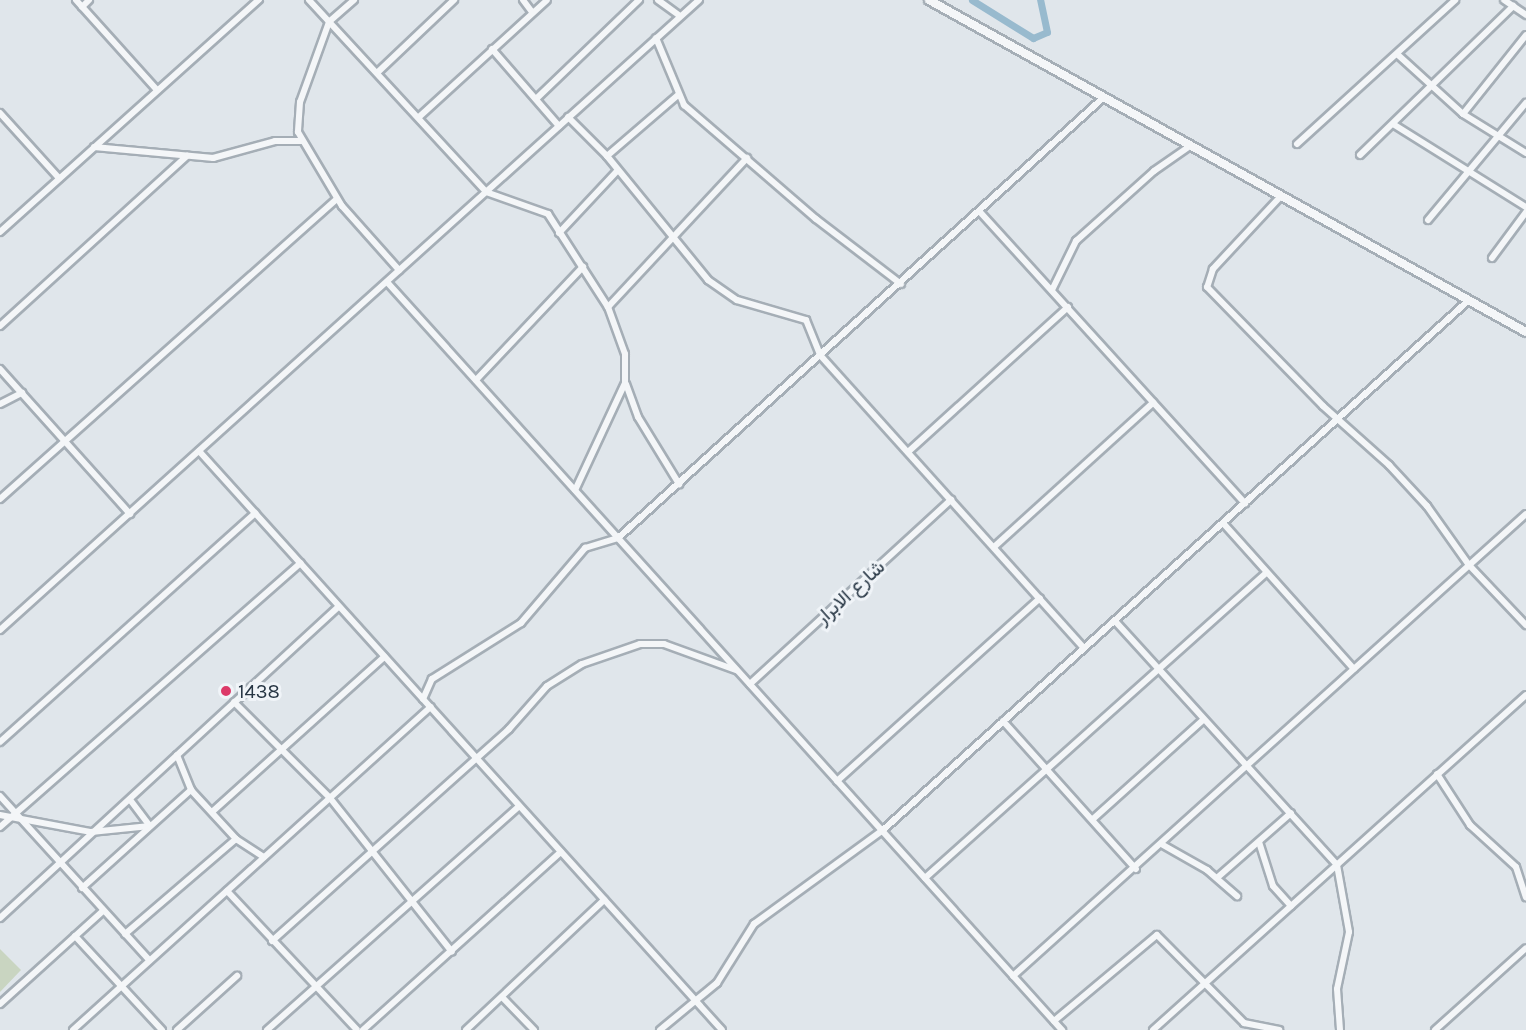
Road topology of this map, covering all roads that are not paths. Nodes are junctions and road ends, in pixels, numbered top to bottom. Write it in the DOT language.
graph roads {
  1 [pos="76,0"];
  2 [pos="89,0"];
  3 [pos="260,0"];
  4 [pos="309,0"];
  5 [pos="354,0"];
  6 [pos="454,0"];
  7 [pos="523,0"];
  8 [pos="547,0"];
  9 [pos="639,0"];
  10 [pos="658,0"];
  11 [pos="699,0"];
  12 [pos="928,0"];
  13 [pos="1455,0"];
  14 [pos="1504,0"];
  15 [pos="1513,6"];
  16 [pos="82,7"];
  17 [pos="532,12"];
  18 [pos="1526,15"];
  19 [pos="680,16"];
  20 [pos="329,22"];
  21 [pos="1526,35"];
  22 [pos="656,38"];
  23 [pos="492,49"];
  24 [pos="1396,54"];
  25 [pos="378,72"];
  26 [pos="1431,87"];
  27 [pos="157,90"];
  28 [pos="678,95"];
  29 [pos="1104,97"];
  30 [pos="536,99"];
  31 [pos="1526,104"];
  32 [pos="0,113"];
  33 [pos="1462,114"];
  34 [pos="419,117"];
  35 [pos="568,117"];
  36 [pos="1393,124"];
  37 [pos="559,126"];
  38 [pos="1498,135"];
  39 [pos="302,141"];
  40 [pos="1297,144"];
  41 [pos="1190,146"];
  42 [pos="93,147"];
  43 [pos="1526,153"];
  44 [pos="1360,154"];
  45 [pos="188,156"];
  46 [pos="607,156"];
  47 [pos="747,158"];
  48 [pos="618,170"];
  49 [pos="1468,170"];
  50 [pos="59,178"];
  51 [pos="486,192"];
  52 [pos="1281,196"];
  53 [pos="337,199"];
  54 [pos="1526,207"];
  55 [pos="980,212"];
  56 [pos="1526,212"];
  57 [pos="1428,220"];
  58 [pos="0,232"];
  59 [pos="560,233"];
  60 [pos="675,240"];
  61 [pos="1492,258"];
  62 [pos="583,267"];
  63 [pos="399,270"];
  64 [pos="387,282"];
  65 [pos="901,284"];
  66 [pos="1052,290"];
  67 [pos="1469,300"];
  68 [pos="1068,307"];
  69 [pos="608,308"];
  70 [pos="0,326"];
  71 [pos="1526,332"];
  72 [pos="820,355"];
  73 [pos="0,369"];
  74 [pos="476,380"];
  75 [pos="626,383"];
  76 [pos="22,393"];
  77 [pos="1153,403"];
  78 [pos="0,404"];
  79 [pos="1337,419"];
  80 [pos="65,441"];
  81 [pos="199,451"];
  82 [pos="908,452"];
  83 [pos="679,484"];
  84 [pos="575,490"];
  85 [pos="0,499"];
  86 [pos="951,500"];
  87 [pos="1245,503"];
  88 [pos="255,513"];
  89 [pos="130,514"];
  90 [pos="1526,514"];
  91 [pos="1222,523"];
  92 [pos="618,538"];
  93 [pos="994,547"];
  94 [pos="300,563"];
  95 [pos="1469,566"];
  96 [pos="1265,574"];
  97 [pos="1040,598"];
  98 [pos="338,607"];
  99 [pos="1115,621"];
  100 [pos="1526,625"];
  101 [pos="0,630"];
  102 [pos="1084,648"];
  103 [pos="384,657"];
  104 [pos="1354,669"];
  105 [pos="739,671"];
  106 [pos="1160,671"];
  107 [pos="750,684"];
  108 [pos="1526,695"];
  109 [pos="423,699"];
  110 [pos="234,702"];
  111 [pos="431,707"];
  112 [pos="1203,720"];
  113 [pos="1003,721"];
  114 [pos="0,742"];
  115 [pos="281,749"];
  116 [pos="177,754"];
  117 [pos="477,758"];
  118 [pos="1246,768"];
  119 [pos="1049,771"];
  120 [pos="1437,774"];
  121 [pos="837,781"];
  122 [pos="191,790"];
  123 [pos="0,796"];
  124 [pos="330,798"];
  125 [pos="131,801"];
  126 [pos="519,806"];
  127 [pos="212,812"];
  128 [pos="1291,813"];
  129 [pos="14,814"];
  130 [pos="0,815"];
  131 [pos="1093,819"];
  132 [pos="150,826"];
  133 [pos="0,827"];
  134 [pos="100,830"];
  135 [pos="883,830"];
  136 [pos="236,839"];
  137 [pos="1258,842"];
  138 [pos="1162,845"];
  139 [pos="374,852"];
  140 [pos="561,852"];
  141 [pos="264,857"];
  142 [pos="61,865"];
  143 [pos="1336,865"];
  144 [pos="1136,869"];
  145 [pos="1218,877"];
  146 [pos="925,878"];
  147 [pos="82,888"];
  148 [pos="227,891"];
  149 [pos="1237,896"];
  150 [pos="1526,897"];
  151 [pos="412,900"];
  152 [pos="604,900"];
  153 [pos="1291,906"];
  154 [pos="104,911"];
  155 [pos="0,918"];
  156 [pos="125,934"];
  157 [pos="75,936"];
  158 [pos="272,941"];
  159 [pos="1526,948"];
  160 [pos="452,952"];
  161 [pos="149,960"];
  162 [pos="237,976"];
  163 [pos="1013,976"];
  164 [pos="1206,983"];
  165 [pos="122,986"];
  166 [pos="316,987"];
  167 [pos="502,997"];
  168 [pos="694,1000"];
  169 [pos="0,1004"];
  170 [pos="1054,1021"];
  171 [pos="76,1028"];
  172 [pos="1255,1029"];
  173 [pos="162,1030"];
  174 [pos="177,1030"];
  175 [pos="267,1030"];
  176 [pos="357,1030"];
  177 [pos="363,1030"];
  178 [pos="466,1030"];
  179 [pos="534,1030"];
  180 [pos="660,1030"];
  181 [pos="722,1030"];
  182 [pos="1062,1030"];
  183 [pos="1153,1030"];
  184 [pos="1279,1030"];
  185 [pos="1340,1030"];
  186 [pos="1435,1030"];
  1 -- 16 [label="street"];
  2 -- 16 [label="street"];
  3 -- 27 [label="street"];
  4 -- 20 [label="street"];
  5 -- 20 [label="street"];
  6 -- 25 [label="street"];
  7 -- 17 [label="street"];
  8 -- 17 [label="street"];
  9 -- 30 [label="street"];
  10 -- 19 [label="street"];
  11 -- 19 [label="street"];
  12 -- 29 [label="street"];
  13 -- 24 [label="street"];
  14 -- 15 [label="street"];
  15 -- 18 [label="street"];
  15 -- 26 [label="street"];
  16 -- 27 [label="street"];
  17 -- 23 [label="street"];
  19 -- 22 [label="street"];
  20 -- 25 [label="street"];
  20 -- 39 [label="street"];
  21 -- 33 [label="street"];
  22 -- 28 [label="street"];
  22 -- 35 [label="street"];
  23 -- 30 [label="street"];
  23 -- 34 [label="street"];
  24 -- 26 [label="street"];
  24 -- 40 [label="street"];
  25 -- 34 [label="street"];
  26 -- 33 [label="street"];
  26 -- 36 [label="street"];
  27 -- 42 [label="street"];
  28 -- 46 [label="street"];
  28 -- 47 [label="street"];
  29 -- 41 [label="street"];
  29 -- 55 [label="street"];
  30 -- 37 [label="street"];
  31 -- 38 [label="street"];
  32 -- 50 [label="street"];
  33 -- 38 [label="street"];
  34 -- 51 [label="street"];
  35 -- 37 [label="street"];
  35 -- 46 [label="street"];
  36 -- 44 [label="street"];
  36 -- 49 [label="street"];
  37 -- 51 [label="street"];
  38 -- 43 [label="street"];
  38 -- 49 [label="street"];
  39 -- 45 [label="street"];
  39 -- 53 [label="street"];
  41 -- 52 [label="street"];
  41 -- 66 [label="street"];
  42 -- 45 [label="street"];
  42 -- 50 [label="street"];
  45 -- 70 [label="street"];
  46 -- 48 [label="street"];
  47 -- 60 [label="street"];
  47 -- 65 [label="street"];
  48 -- 59 [label="street"];
  48 -- 60 [label="street"];
  49 -- 54 [label="street"];
  49 -- 57 [label="street"];
  50 -- 58 [label="street"];
  51 -- 59 [label="street"];
  51 -- 63 [label="street"];
  52 -- 67 [label="street"];
  52 -- 79 [label="street"];
  53 -- 63 [label="street"];
  53 -- 80 [label="street"];
  55 -- 65 [label="street"];
  55 -- 66 [label="street"];
  56 -- 61 [label="street"];
  59 -- 62 [label="street"];
  60 -- 69 [label="street"];
  60 -- 72 [label="street"];
  62 -- 69 [label="street"];
  62 -- 74 [label="street"];
  63 -- 64 [label="street"];
  64 -- 74 [label="street"];
  64 -- 81 [label="street"];
  65 -- 72 [label="street"];
  66 -- 68 [label="street"];
  67 -- 71 [label="street"];
  67 -- 79 [label="street"];
  68 -- 77 [label="street"];
  68 -- 82 [label="street"];
  69 -- 75 [label="street"];
  72 -- 82 [label="street"];
  72 -- 83 [label="street"];
  73 -- 76 [label="street"];
  74 -- 84 [label="street"];
  75 -- 83 [label="street"];
  75 -- 84 [label="street"];
  76 -- 78 [label="street"];
  76 -- 80 [label="street"];
  77 -- 87 [label="street"];
  77 -- 93 [label="street"];
  79 -- 87 [label="street"];
  79 -- 95 [label="street"];
  80 -- 85 [label="street"];
  80 -- 89 [label="street"];
  81 -- 88 [label="street"];
  81 -- 89 [label="street"];
  82 -- 86 [label="street"];
  83 -- 92 [label="street"];
  84 -- 92 [label="street"];
  86 -- 93 [label="street"];
  86 -- 107 [label="street, شارع الابرار"];
  87 -- 91 [label="street"];
  88 -- 94 [label="street"];
  88 -- 114 [label="street"];
  89 -- 101 [label="street"];
  90 -- 95 [label="street"];
  91 -- 96 [label="street"];
  91 -- 99 [label="street"];
  92 -- 105 [label="street"];
  92 -- 109 [label="street"];
  93 -- 97 [label="street"];
  94 -- 98 [label="street"];
  94 -- 129 [label="street"];
  95 -- 100 [label="street"];
  95 -- 104 [label="street"];
  96 -- 104 [label="street"];
  96 -- 106 [label="street"];
  97 -- 102 [label="street"];
  97 -- 121 [label="street"];
  98 -- 103 [label="street"];
  98 -- 110 [label="street"];
  99 -- 102 [label="street"];
  99 -- 106 [label="street"];
  102 -- 113 [label="street"];
  103 -- 109 [label="street"];
  103 -- 115 [label="street"];
  104 -- 118 [label="street"];
  105 -- 107 [label="street"];
  105 -- 117 [label="street"];
  106 -- 112 [label="street"];
  106 -- 119 [label="street"];
  107 -- 121 [label="street"];
  108 -- 120 [label="street"];
  109 -- 111 [label="street"];
  110 -- 115 [label="street"];
  110 -- 116 [label="street"];
  111 -- 117 [label="street"];
  111 -- 124 [label="street"];
  112 -- 118 [label="street"];
  112 -- 131 [label="street"];
  113 -- 119 [label="street"];
  113 -- 135 [label="street"];
  115 -- 124 [label="street"];
  115 -- 127 [label="street"];
  116 -- 122 [label="street"];
  116 -- 125 [label="street"];
  117 -- 126 [label="street"];
  117 -- 139 [label="street"];
  118 -- 128 [label="street"];
  118 -- 138 [label="street"];
  119 -- 131 [label="street"];
  119 -- 146 [label="street"];
  120 -- 143 [label="street"];
  120 -- 150 [label="street"];
  121 -- 135 [label="street"];
  122 -- 127 [label="street"];
  122 -- 132 [label="street"];
  123 -- 129 [label="street"];
  124 -- 139 [label="street"];
  124 -- 141 [label="street"];
  125 -- 132 [label="street"];
  125 -- 134 [label="street"];
  126 -- 140 [label="street"];
  126 -- 151 [label="street"];
  127 -- 136 [label="street"];
  128 -- 137 [label="street"];
  128 -- 143 [label="street"];
  129 -- 130 [label="street"];
  129 -- 133 [label="street"];
  129 -- 134 [label="street"];
  129 -- 142 [label="street"];
  131 -- 144 [label="street"];
  132 -- 134 [label="street"];
  132 -- 147 [label="street"];
  134 -- 142 [label="street"];
  135 -- 146 [label="street"];
  135 -- 168 [label="street"];
  136 -- 141 [label="street"];
  136 -- 156 [label="street"];
  137 -- 145 [label="street"];
  137 -- 153 [label="street"];
  138 -- 144 [label="street"];
  138 -- 145 [label="street"];
  139 -- 151 [label="street"];
  139 -- 158 [label="street"];
  140 -- 152 [label="street"];
  140 -- 160 [label="street"];
  141 -- 148 [label="street"];
  142 -- 147 [label="street"];
  142 -- 155 [label="street"];
  143 -- 153 [label="street"];
  143 -- 185 [label="street"];
  144 -- 163 [label="street"];
  145 -- 149 [label="street"];
  146 -- 163 [label="street"];
  147 -- 154 [label="street"];
  148 -- 158 [label="street"];
  148 -- 161 [label="street"];
  151 -- 160 [label="street"];
  151 -- 166 [label="street"];
  152 -- 167 [label="street"];
  152 -- 168 [label="street"];
  153 -- 164 [label="street"];
  154 -- 156 [label="street"];
  154 -- 157 [label="street"];
  156 -- 161 [label="street"];
  157 -- 165 [label="street"];
  157 -- 169 [label="street"];
  158 -- 166 [label="street"];
  159 -- 186 [label="street"];
  160 -- 177 [label="street"];
  161 -- 165 [label="street"];
  162 -- 174 [label="street"];
  163 -- 170 [label="street"];
  164 -- 170 [label="street"];
  164 -- 172 [label="street"];
  164 -- 183 [label="street"];
  165 -- 171 [label="street"];
  165 -- 173 [label="street"];
  166 -- 175 [label="street"];
  166 -- 176 [label="street"];
  167 -- 178 [label="street"];
  167 -- 179 [label="street"];
  168 -- 180 [label="street"];
  168 -- 181 [label="street"];
  170 -- 182 [label="street"];
  172 -- 184 [label="street"];
}
